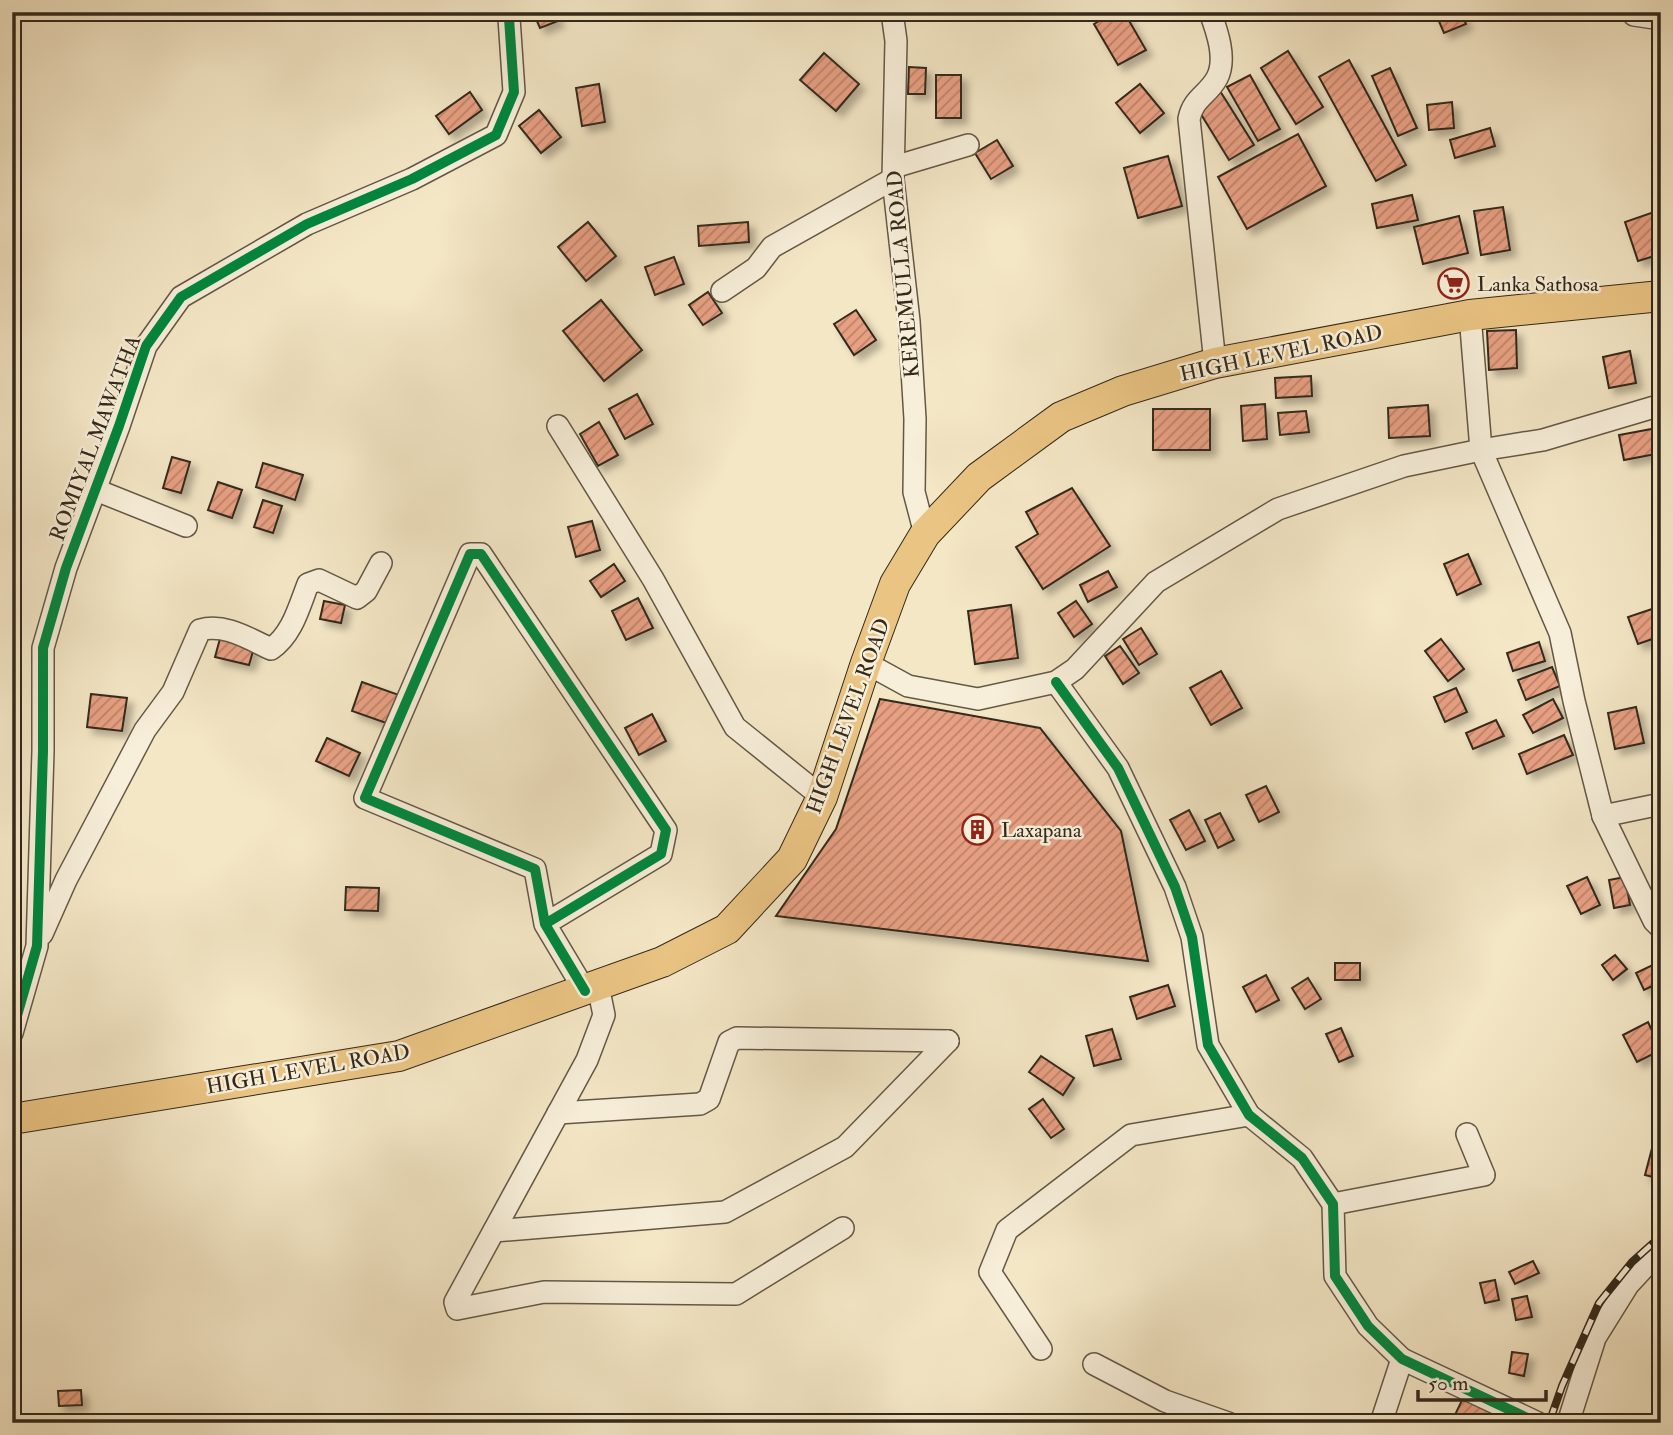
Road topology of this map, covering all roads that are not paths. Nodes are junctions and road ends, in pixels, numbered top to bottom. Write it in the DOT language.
graph roads {
  1 [pos="506,12"];
  2 [pos="892,12"];
  3 [pos="1210,12"];
  4 [pos="1633,12"];
  5 [pos="1661,19"];
  6 [pos="968,145"];
  7 [pos="894,173"];
  8 [pos="722,291"];
  9 [pos="1661,296"];
  10 [pos="1470,315"];
  11 [pos="1215,363"];
  12 [pos="1661,405"];
  13 [pos="558,426"];
  14 [pos="1481,450"];
  15 [pos="96,490"];
  16 [pos="186,526"];
  17 [pos="925,534"];
  18 [pos="382,563"];
  19 [pos="866,663"];
  20 [pos="1056,682"];
  21 [pos="822,797"];
  22 [pos="1661,804"];
  23 [pos="1603,816"];
  24 [pos="545,924"];
  25 [pos="1661,928"];
  26 [pos="37,946"];
  27 [pos="592,988"];
  28 [pos="12,1033"];
  29 [pos="558,1113"];
  30 [pos="1249,1115"];
  31 [pos="12,1119"];
  32 [pos="1467,1134"];
  33 [pos="1333,1204"];
  34 [pos="843,1228"];
  35 [pos="494,1231"];
  36 [pos="1661,1249"];
  37 [pos="1041,1349"];
  38 [pos="1402,1359"];
  39 [pos="1094,1364"];
  40 [pos="1228,1423"];
  41 [pos="1381,1423"];
  42 [pos="1538,1423"];
  43 [pos="1568,1423"];
  1 -- 15 [label="street, ROMIYAL MAWATHA"];
  2 -- 7 [label="street, KEREMULLA ROAD"];
  3 -- 11 [label="street"];
  4 -- 5 [label="street"];
  6 -- 7 [label="street"];
  7 -- 8 [label="street"];
  7 -- 17 [label="street, KEREMULLA ROAD"];
  9 -- 10 [label="highway, HIGH LEVEL ROAD"];
  10 -- 11 [label="highway, HIGH LEVEL ROAD"];
  10 -- 14 [label="street"];
  11 -- 17 [label="highway, HIGH LEVEL ROAD"];
  12 -- 14 [label="street"];
  13 -- 21 [label="street"];
  14 -- 20 [label="street"];
  14 -- 23 [label="street"];
  15 -- 16 [label="street"];
  15 -- 26 [label="street, ROMIYAL MAWATHA"];
  17 -- 19 [label="highway, HIGH LEVEL ROAD"];
  18 -- 26 [label="street"];
  19 -- 20 [label="street"];
  19 -- 21 [label="highway, HIGH LEVEL ROAD"];
  20 -- 30 [label="street"];
  21 -- 27 [label="highway, HIGH LEVEL ROAD"];
  22 -- 23 [label="street"];
  23 -- 25 [label="street"];
  24 -- 24 [label="street"];
  24 -- 27 [label="street"];
  26 -- 28 [label="street, ROMIYAL MAWATHA"];
  27 -- 29 [label="street"];
  27 -- 31 [label="highway, HIGH LEVEL ROAD"];
  29 -- 35 [label="street"];
  29 -- 35 [label="street"];
  30 -- 33 [label="street"];
  30 -- 37 [label="street"];
  32 -- 33 [label="street"];
  33 -- 38 [label="street"];
  34 -- 35 [label="street"];
  36 -- 43 [label="street"];
  38 -- 41 [label="street"];
  38 -- 42 [label="street"];
  39 -- 40 [label="street"];
}
